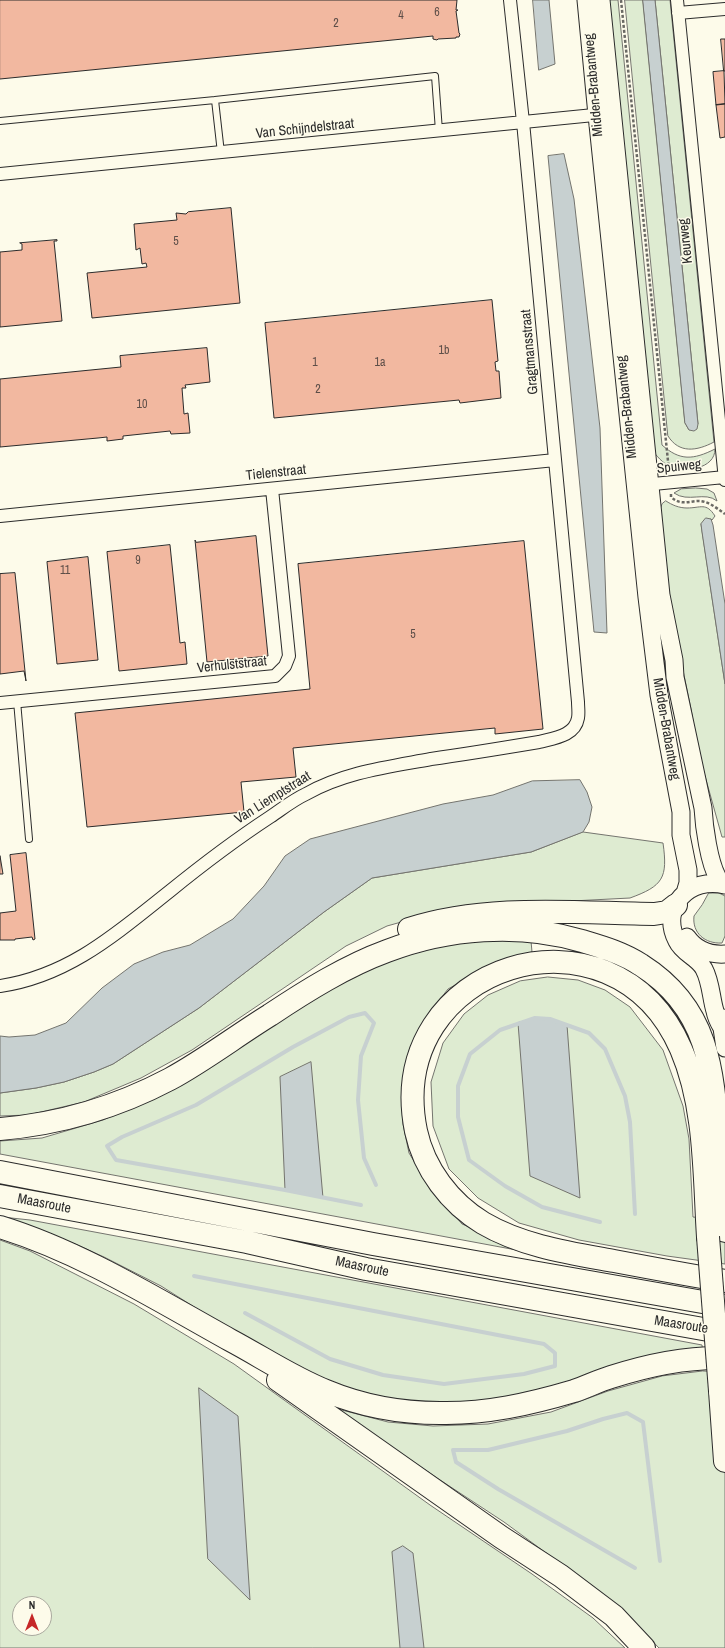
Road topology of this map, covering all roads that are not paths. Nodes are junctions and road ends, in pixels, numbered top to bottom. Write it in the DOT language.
graph roads {
  1 [pos="510,0"];
  2 [pos="586,0"];
  3 [pos="602,0"];
  4 [pos="677,0"];
  5 [pos="725,9"];
  6 [pos="678,13"];
  7 [pos="215,100"];
  8 [pos="605,114"];
  9 [pos="0,121"];
  10 [pos="523,122"];
  11 [pos="439,131"];
  12 [pos="220,152"];
  13 [pos="0,174"];
  14 [pos="555,460"];
  15 [pos="725,478"];
  16 [pos="643,485"];
  17 [pos="272,489"];
  18 [pos="0,516"];
  19 [pos="17,701"];
  20 [pos="578,702"];
  21 [pos="0,703"];
  22 [pos="703,808"];
  23 [pos="29,839"];
  24 [pos="725,865"];
  25 [pos="725,885"];
  26 [pos="686,894"];
  27 [pos="725,954"];
  28 [pos="702,957"];
  29 [pos="0,986"];
  30 [pos="271,1014"];
  31 [pos="725,1048"];
  32 [pos="0,1129"];
  33 [pos="0,1172"];
  34 [pos="0,1196"];
  35 [pos="0,1226"];
  36 [pos="717,1234"];
  37 [pos="725,1281"];
  38 [pos="725,1306"];
  39 [pos="191,1318"];
  40 [pos="725,1332"];
  41 [pos="725,1358"];
  42 [pos="725,1461"];
  43 [pos="644,1648"];
  1 -- 10 [label="street, Gragtmansstraat"];
  2 -- 8 [label="street, Midden-Brabantweg"];
  3 -- 8 [label="street, Midden-Brabantweg"];
  4 -- 6 [label="street, Keurweg"];
  5 -- 6 [label="street"];
  6 -- 15 [label="street, Keurweg"];
  7 -- 9 [label="lane"];
  7 -- 11 [label="lane"];
  7 -- 12 [label="lane"];
  8 -- 10 [label="street, Van Schijndelstraat"];
  8 -- 16 [label="street, Midden-Brabantweg"];
  10 -- 11 [label="street, Van Schijndelstraat"];
  10 -- 14 [label="street, Gragtmansstraat"];
  11 -- 12 [label="street, Van Schijndelstraat"];
  12 -- 13 [label="street, Van Schijndelstraat"];
  14 -- 17 [label="street, Tielenstraat"];
  14 -- 20 [label="street, Gragtmansstraat"];
  15 -- 16 [label="street, Spuiweg"];
  16 -- 22 [label="street, Midden-Brabantweg"];
  16 -- 26 [label="street, Midden-Brabantweg"];
  17 -- 18 [label="street, Tielenstraat"];
  17 -- 19 [label="street, Verhulststraat"];
  19 -- 21 [label="street, Verhulststraat"];
  19 -- 23 [label="lane"];
  20 -- 29 [label="street, Van Liemptstraat"];
  22 -- 24 [label="street, Midden-Brabantweg"];
  22 -- 25 [label="street, Midden-Brabantweg"];
  25 -- 26 [label="street"];
  26 -- 28 [label="street"];
  26 -- 28 [label="street"];
  26 -- 30 [label="highway"];
  27 -- 28 [label="street"];
  28 -- 31 [label="street"];
  30 -- 32 [label="highway"];
  30 -- 36 [label="highway"];
  33 -- 38 [label="highway, Maasroute"];
  34 -- 40 [label="highway, Maasroute"];
  35 -- 39 [label="highway"];
  36 -- 37 [label="highway"];
  36 -- 42 [label="highway, bridge"];
  39 -- 41 [label="highway"];
  39 -- 43 [label="highway"];
}
